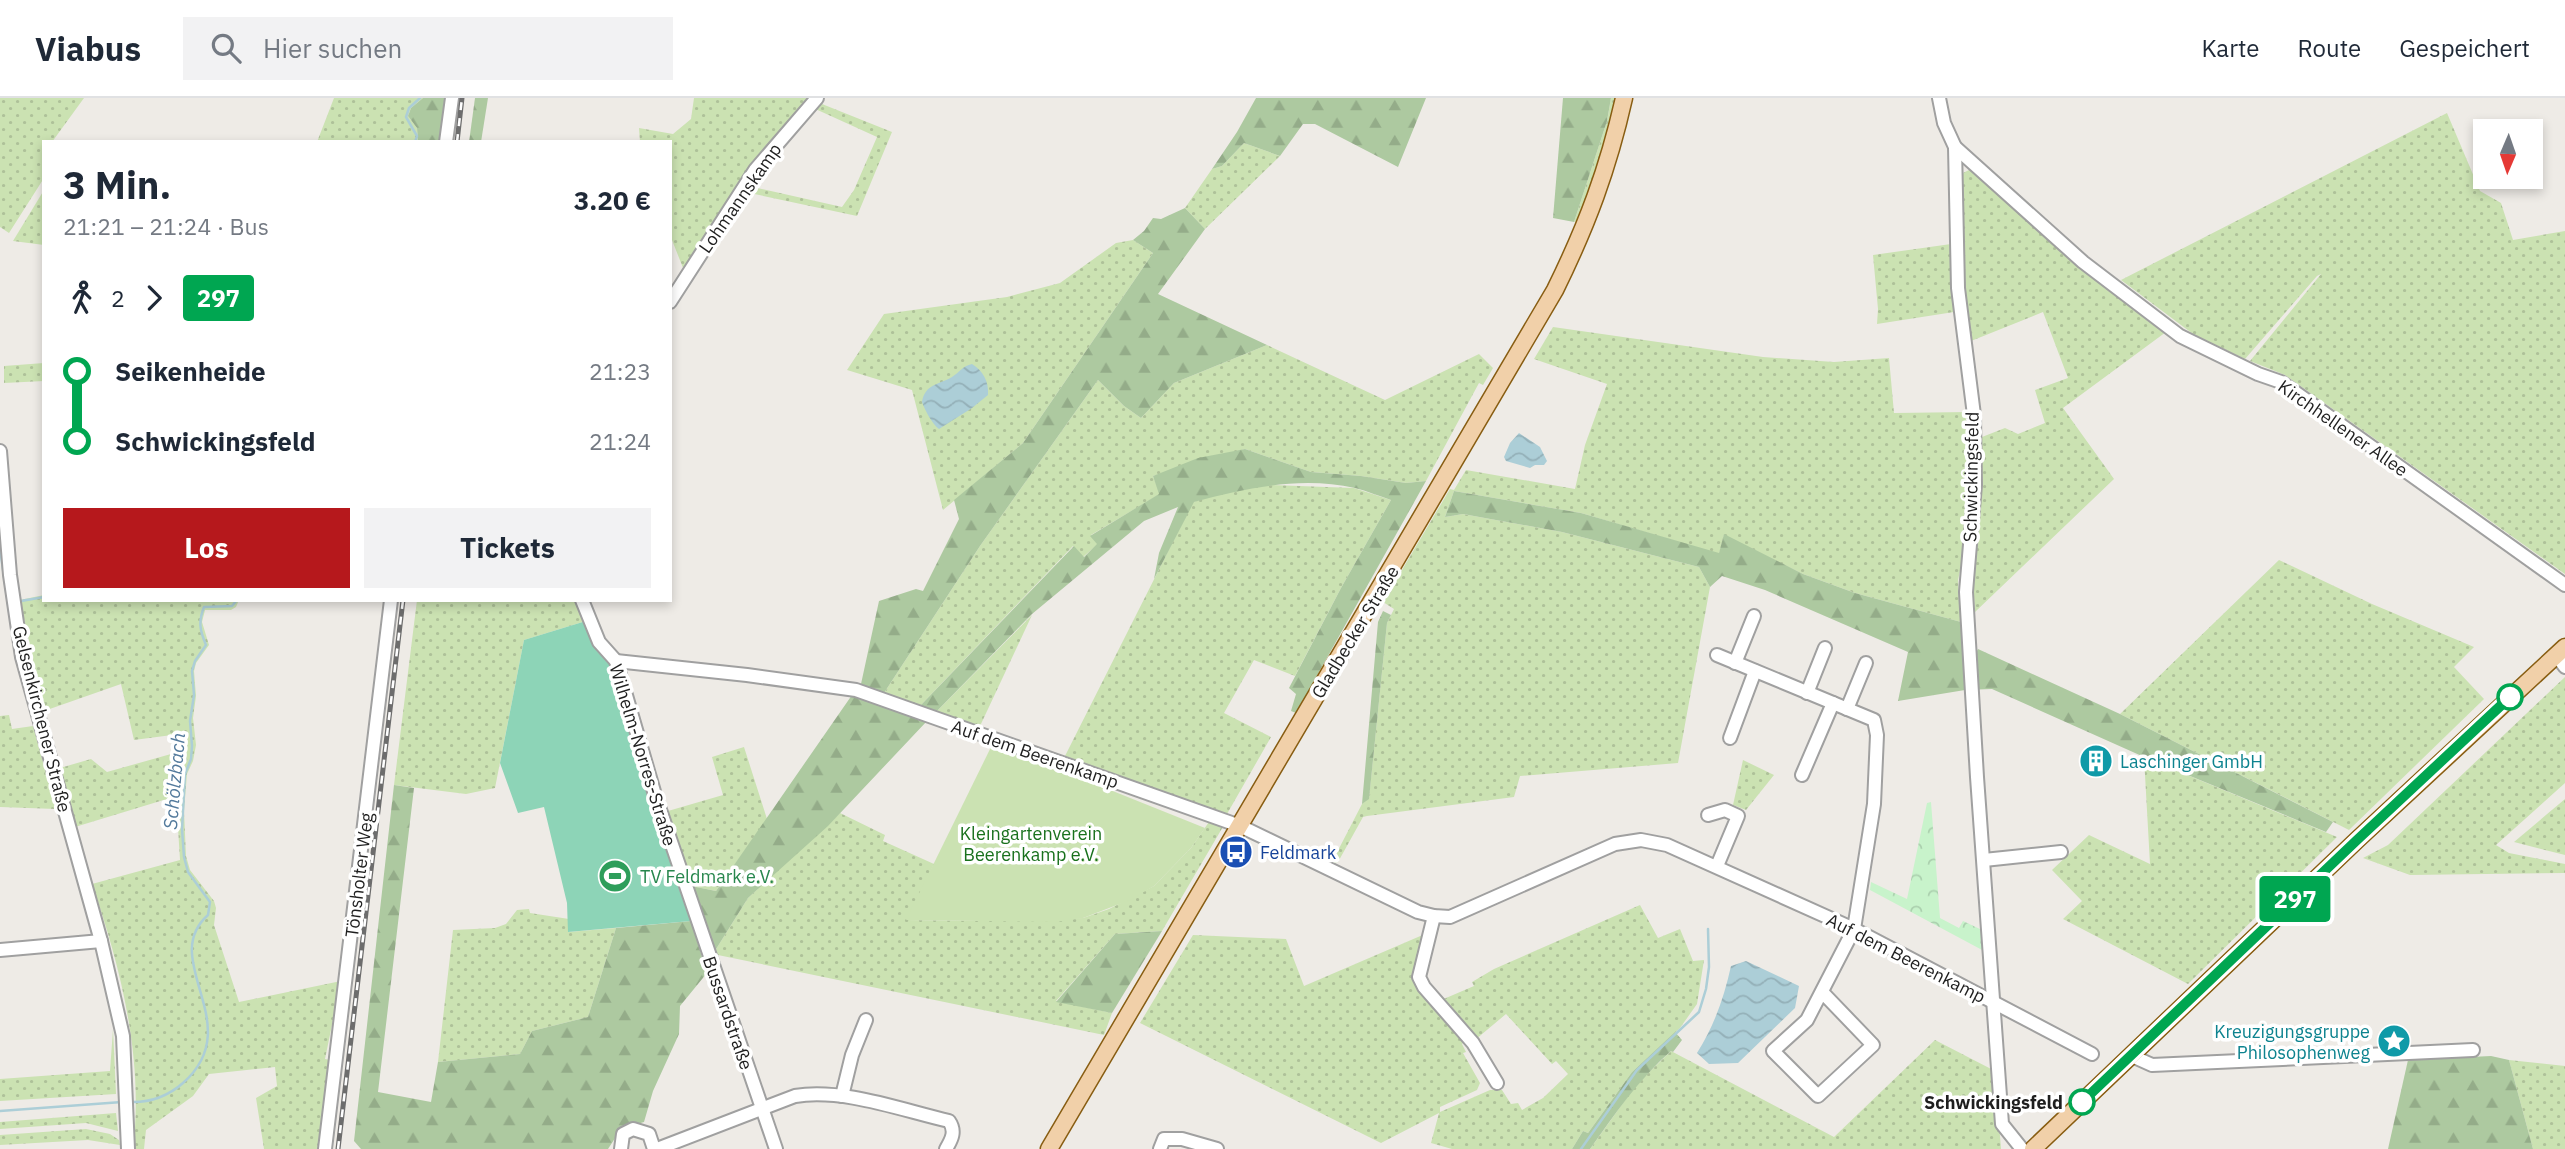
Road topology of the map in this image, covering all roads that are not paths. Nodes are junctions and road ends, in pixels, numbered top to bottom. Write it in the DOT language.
graph roads {
  1 [pos="452,98"];
  2 [pos="817,98"];
  3 [pos="1624,98"];
  4 [pos="1939,98"];
  5 [pos="446,140"];
  6 [pos="1955,148"];
  7 [pos="672,299"];
  8 [pos="0,452"];
  9 [pos="2565,584"];
  10 [pos="391,602"];
  11 [pos="583,602"];
  12 [pos="1754,616"];
  13 [pos="1825,648"];
  14 [pos="1717,655"];
  15 [pos="2562,656"];
  16 [pos="616,661"];
  17 [pos="1735,663"];
  18 [pos="1866,663"];
  19 [pos="1755,671"];
  20 [pos="1807,693"];
  21 [pos="1833,703"];
  22 [pos="1847,709"];
  23 [pos="1730,738"];
  24 [pos="1802,775"];
  25 [pos="1708,814"];
  26 [pos="1240,826"];
  27 [pos="2061,852"];
  28 [pos="1984,860"];
  29 [pos="1717,866"];
  30 [pos="695,915"];
  31 [pos="1434,916"];
  32 [pos="1854,929"];
  33 [pos="101,941"];
  34 [pos="0,950"];
  35 [pos="1823,993"];
  36 [pos="1995,1004"];
  37 [pos="866,1020"];
  38 [pos="2473,1050"];
  39 [pos="2092,1054"];
  40 [pos="2132,1056"];
  41 [pos="1497,1083"];
  42 [pos="842,1096"];
  43 [pos="762,1110"];
  44 [pos="128,1149"];
  45 [pos="325,1149"];
  46 [pos="621,1149"];
  47 [pos="656,1149"];
  48 [pos="776,1149"];
  49 [pos="946,1149"];
  50 [pos="1049,1149"];
  51 [pos="1160,1149"];
  52 [pos="1217,1149"];
  53 [pos="2022,1149"];
  54 [pos="2033,1149"];
  1 -- 5 [label="street"];
  2 -- 7 [label="street, Lohmannskamp"];
  3 -- 26 [label="main road, Gladbecker Straße"];
  4 -- 6 [label="street, Schwickingsfeld"];
  6 -- 9 [label="street, Kirchhellener Allee"];
  6 -- 28 [label="street, Schwickingsfeld"];
  8 -- 33 [label="street, Gelsenkirchener Straße"];
  10 -- 45 [label="street, Tönsholter Weg"];
  11 -- 16 [label="street, Wilhelm-Norres-Straße"];
  12 -- 17 [label="street"];
  13 -- 20 [label="street"];
  14 -- 17 [label="street"];
  15 -- 40 [label="main road"];
  16 -- 26 [label="street, Auf dem Beerenkamp"];
  16 -- 30 [label="street, Wilhelm-Norres-Straße"];
  17 -- 19 [label="street"];
  18 -- 22 [label="street"];
  19 -- 20 [label="street"];
  19 -- 23 [label="street"];
  20 -- 21 [label="street"];
  21 -- 22 [label="street"];
  21 -- 24 [label="street"];
  22 -- 32 [label="street"];
  25 -- 29 [label="street"];
  26 -- 31 [label="street, Auf dem Beerenkamp"];
  26 -- 50 [label="main road, Gladbecker Straße"];
  27 -- 28 [label="street"];
  28 -- 36 [label="street, Schwickingsfeld"];
  29 -- 31 [label="street, Auf dem Beerenkamp"];
  29 -- 32 [label="street, Auf dem Beerenkamp"];
  30 -- 43 [label="street, Bussardstraße"];
  31 -- 41 [label="street"];
  32 -- 35 [label="street"];
  32 -- 36 [label="street, Auf dem Beerenkamp"];
  33 -- 34 [label="street"];
  33 -- 44 [label="street, Gelsenkirchener Straße"];
  35 -- 35 [label="street"];
  36 -- 39 [label="street, Auf dem Beerenkamp"];
  36 -- 53 [label="street, Schwickingsfeld"];
  37 -- 42 [label="street"];
  38 -- 40 [label="street"];
  40 -- 54 [label="main road"];
  42 -- 43 [label="street"];
  42 -- 49 [label="street"];
  43 -- 47 [label="street"];
  43 -- 48 [label="street, Bussardstraße"];
  46 -- 47 [label="street"];
  51 -- 52 [label="street"];
}
